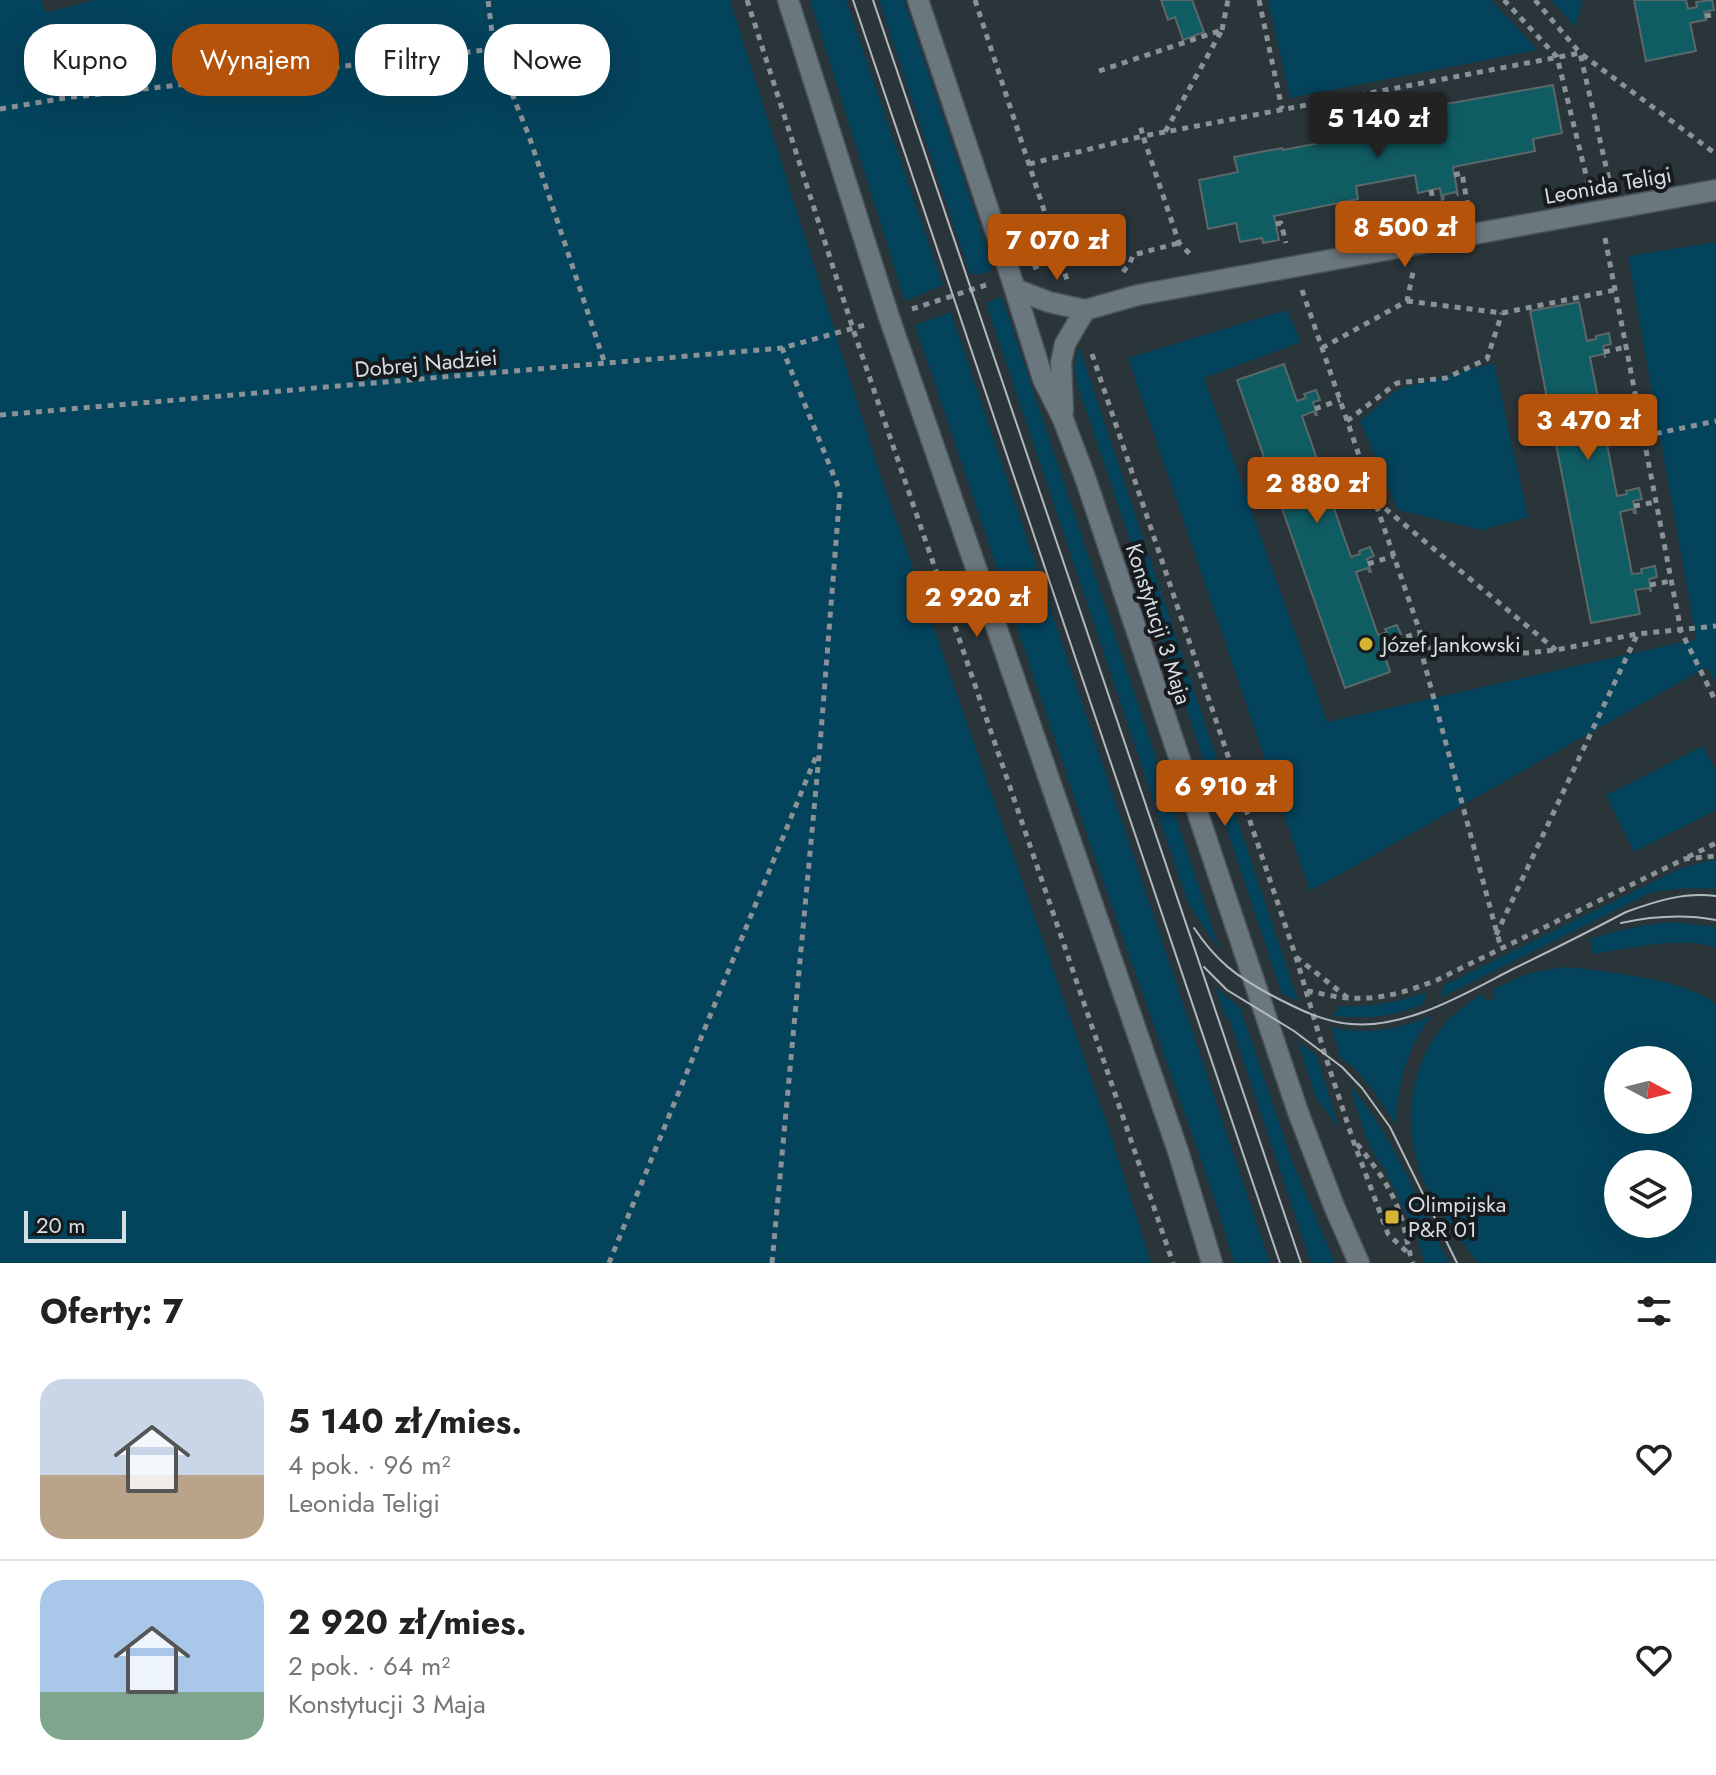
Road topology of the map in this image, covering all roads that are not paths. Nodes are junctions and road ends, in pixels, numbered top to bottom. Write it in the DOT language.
graph roads {
  1 [pos="788,0"];
  2 [pos="918,0"];
  3 [pos="1716,190"];
  4 [pos="1013,283"];
  5 [pos="1081,312"];
  6 [pos="1063,419"];
  7 [pos="1212,1263"];
  8 [pos="1359,1263"];
  1 -- 7 [label="street"];
  2 -- 4 [label="street, Konstytucji 3 Maja"];
  3 -- 5 [label="street, Leonida Teligi"];
  4 -- 5 [label="street, Leonida Teligi"];
  4 -- 6 [label="street, Konstytucji 3 Maja"];
  5 -- 6 [label="street"];
  6 -- 8 [label="street, Konstytucji 3 Maja"];
}
